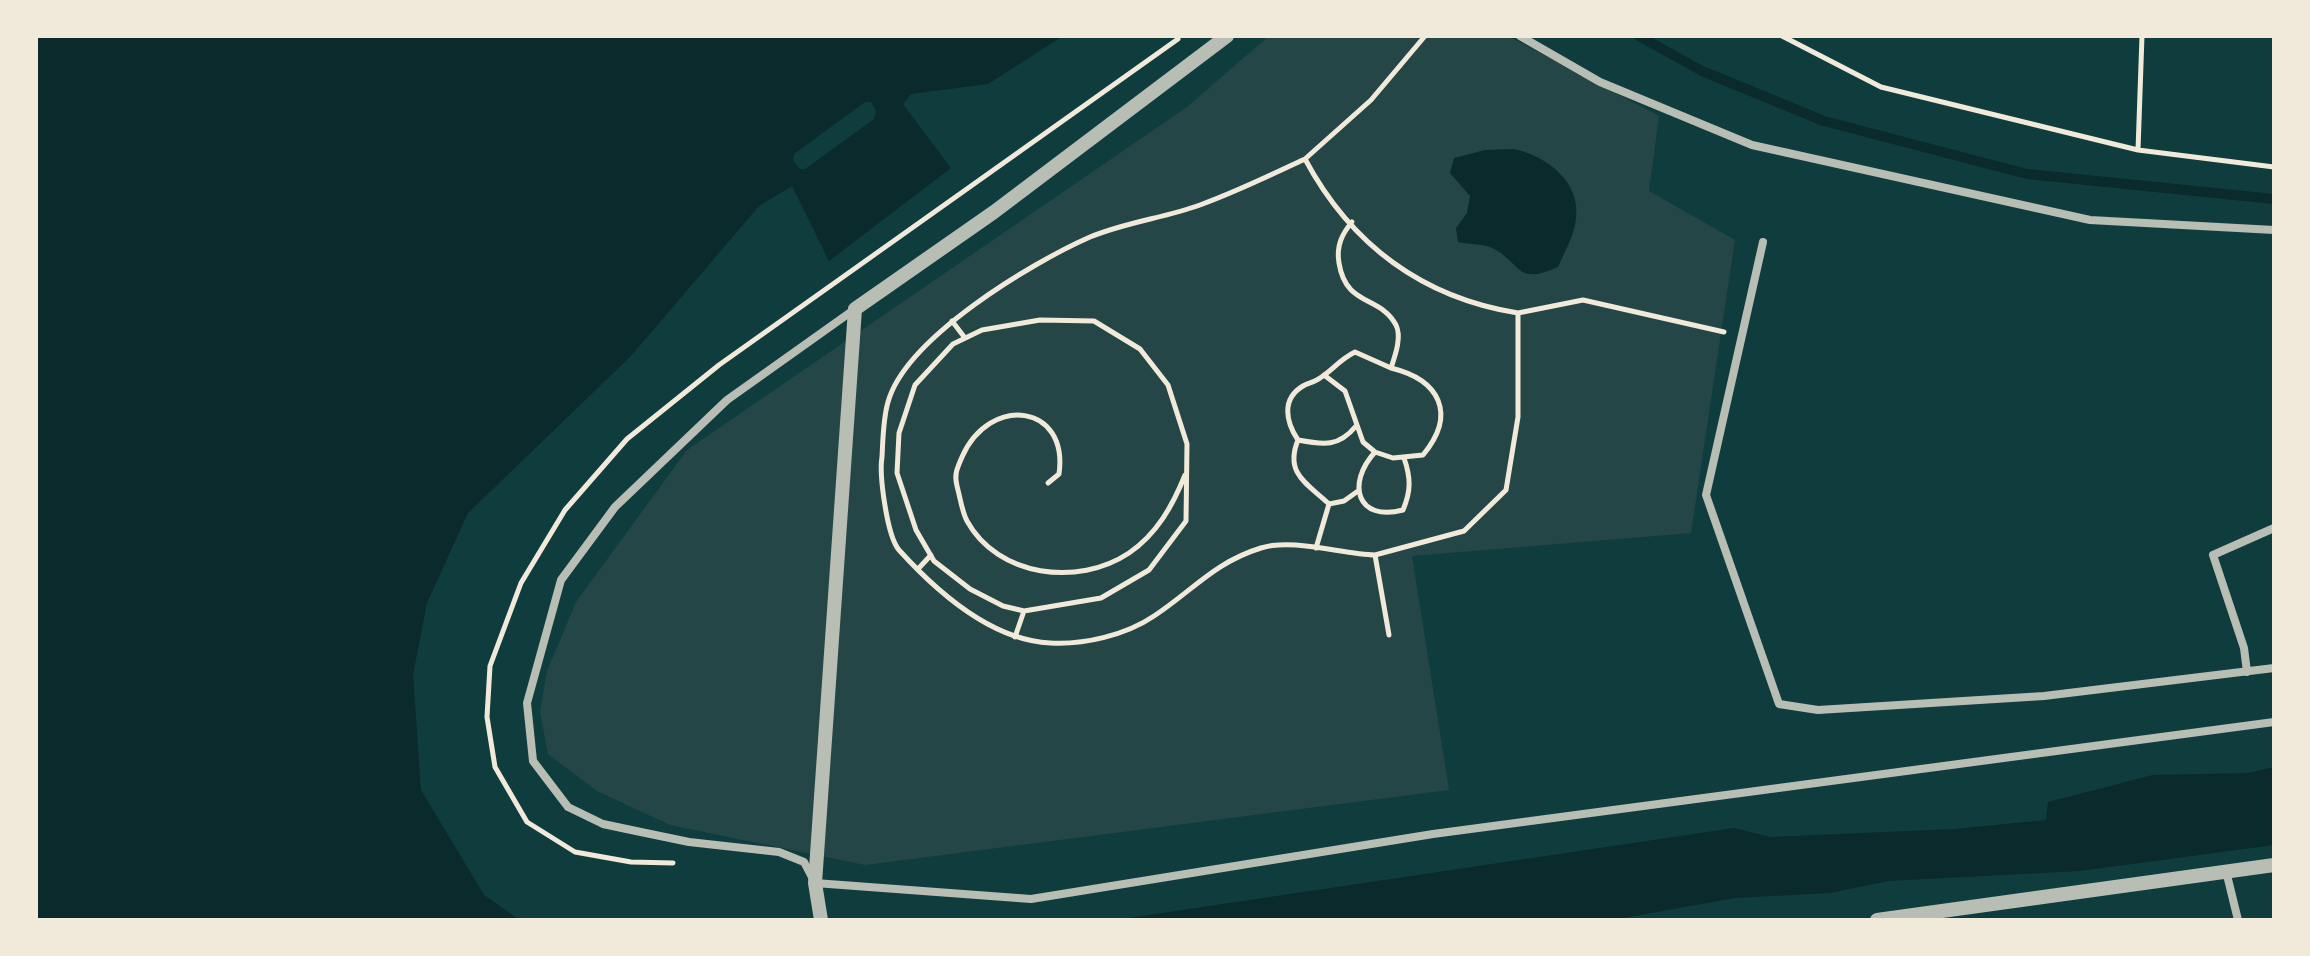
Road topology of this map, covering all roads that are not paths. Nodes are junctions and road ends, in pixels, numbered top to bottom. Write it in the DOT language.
graph roads {
  1 [pos="1227,36"];
  2 [pos="1520,36"];
  3 [pos="2274,230"];
  4 [pos="1763,242"];
  5 [pos="855,309"];
  6 [pos="2274,528"];
  7 [pos="2274,668"];
  8 [pos="2247,672"];
  9 [pos="2274,722"];
  10 [pos="2274,865"];
  11 [pos="2226,871"];
  12 [pos="815,883"];
  13 [pos="821,918"];
  14 [pos="1877,920"];
  15 [pos="2238,920"];
  1 -- 5 [label="street"];
  2 -- 3 [label="street"];
  4 -- 8 [label="street"];
  5 -- 12 [label="street"];
  5 -- 12 [label="street"];
  6 -- 8 [label="street"];
  7 -- 8 [label="street"];
  9 -- 12 [label="street"];
  10 -- 11 [label="street"];
  11 -- 14 [label="street"];
  11 -- 15 [label="street"];
  12 -- 13 [label="street"];
}
